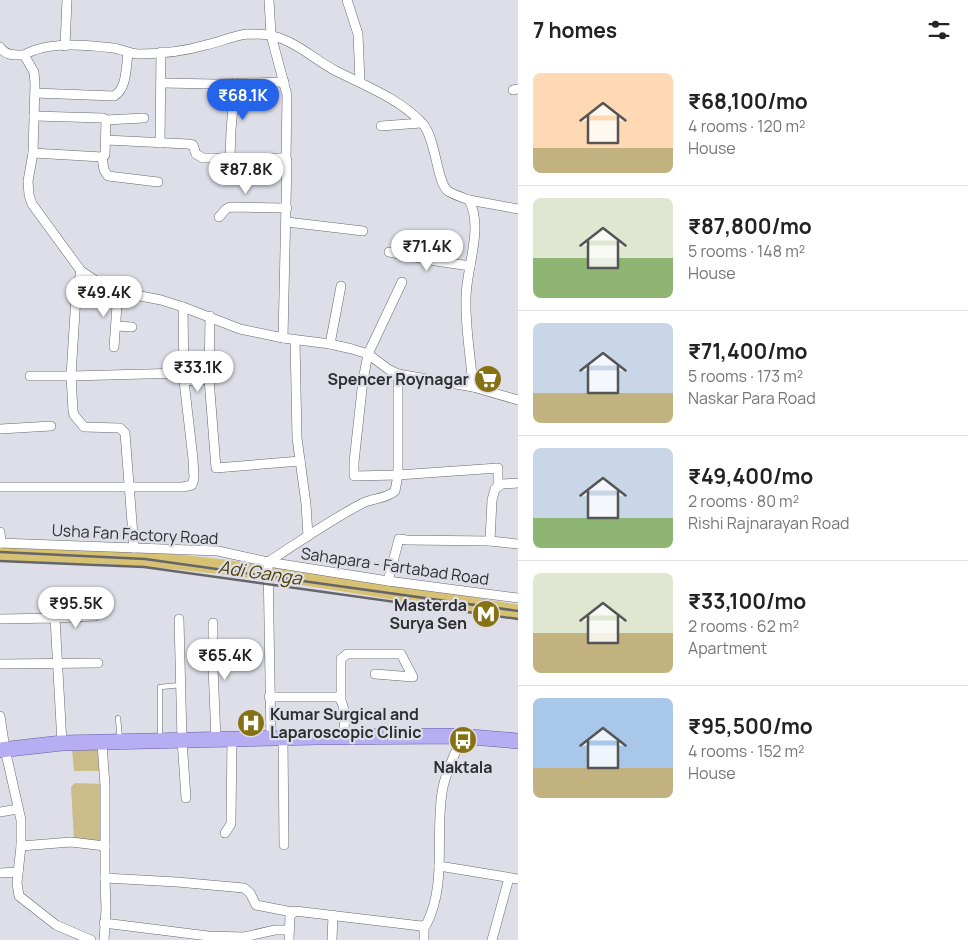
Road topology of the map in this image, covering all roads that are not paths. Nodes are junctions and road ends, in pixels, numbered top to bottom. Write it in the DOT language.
graph roads {
  1 [pos="67,0"];
  2 [pos="269,0"];
  3 [pos="347,0"];
  4 [pos="271,35"];
  5 [pos="65,46"];
  6 [pos="1,51"];
  7 [pos="160,52"];
  8 [pos="128,53"];
  9 [pos="24,55"];
  10 [pos="284,82"];
  11 [pos="360,82"];
  12 [pos="161,83"];
  13 [pos="235,83"];
  14 [pos="35,93"];
  15 [pos="34,116"];
  16 [pos="144,118"];
  17 [pos="106,120"];
  18 [pos="421,123"];
  19 [pos="380,126"];
  20 [pos="106,140"];
  21 [pos="160,143"];
  22 [pos="33,153"];
  23 [pos="102,157"];
  24 [pos="230,157"];
  25 [pos="286,159"];
  26 [pos="158,182"];
  27 [pos="469,200"];
  28 [pos="287,208"];
  29 [pos="518,209"];
  30 [pos="219,216"];
  31 [pos="286,222"];
  32 [pos="364,232"];
  33 [pos="389,252"];
  34 [pos="470,266"];
  35 [pos="81,272"];
  36 [pos="402,282"];
  37 [pos="341,286"];
  38 [pos="118,291"];
  39 [pos="184,307"];
  40 [pos="210,316"];
  41 [pos="116,326"];
  42 [pos="132,327"];
  43 [pos="283,338"];
  44 [pos="295,340"];
  45 [pos="330,344"];
  46 [pos="114,347"];
  47 [pos="368,354"];
  48 [pos="398,374"];
  49 [pos="30,376"];
  50 [pos="71,376"];
  51 [pos="184,377"];
  52 [pos="210,379"];
  53 [pos="473,387"];
  54 [pos="518,400"];
  55 [pos="51,426"];
  56 [pos="0,429"];
  57 [pos="300,461"];
  58 [pos="398,475"];
  59 [pos="518,483"];
  60 [pos="498,486"];
  61 [pos="0,487"];
  62 [pos="130,487"];
  63 [pos="0,532"];
  64 [pos="308,536"];
  65 [pos="490,541"];
  66 [pos="0,543"];
  67 [pos="518,544"];
  68 [pos="134,548"];
  69 [pos="268,562"];
  70 [pos="388,581"];
  71 [pos="518,598"];
  72 [pos="96,616"];
  73 [pos="55,618"];
  74 [pos="0,619"];
  75 [pos="179,620"];
  76 [pos="213,623"];
  77 [pos="98,663"];
  78 [pos="0,664"];
  79 [pos="58,664"];
  80 [pos="375,674"];
  81 [pos="181,685"];
  82 [pos="269,697"];
  83 [pos="341,699"];
  84 [pos="0,716"];
  85 [pos="118,718"];
  86 [pos="463,736"];
  87 [pos="344,737"];
  88 [pos="277,738"];
  89 [pos="232,739"];
  90 [pos="182,740"];
  91 [pos="216,740"];
  92 [pos="160,741"];
  93 [pos="518,741"];
  94 [pos="102,742"];
  95 [pos="120,742"];
  96 [pos="62,743"];
  97 [pos="2,750"];
  98 [pos="186,798"];
  99 [pos="18,810"];
  100 [pos="0,812"];
  101 [pos="225,833"];
  102 [pos="284,845"];
  103 [pos="21,846"];
  104 [pos="105,846"];
  105 [pos="440,866"];
  106 [pos="18,872"];
  107 [pos="0,873"];
  108 [pos="105,878"];
  109 [pos="514,879"];
  110 [pos="292,912"];
  111 [pos="333,915"];
  112 [pos="104,923"];
  113 [pos="424,926"];
  114 [pos="289,930"];
  115 [pos="91,940"];
  116 [pos="103,940"];
  117 [pos="289,940"];
  118 [pos="332,940"];
  119 [pos="424,940"];
  120 [pos="492,940"];
  1 -- 5 [label="street"];
  2 -- 4 [label="street"];
  3 -- 11 [label="street"];
  4 -- 7 [label="street"];
  4 -- 10 [label="street"];
  4 -- 11 [label="street"];
  5 -- 8 [label="street"];
  5 -- 9 [label="street"];
  6 -- 9 [label="street"];
  7 -- 8 [label="street"];
  7 -- 12 [label="street"];
  8 -- 14 [label="street"];
  9 -- 14 [label="street"];
  10 -- 13 [label="street"];
  10 -- 25 [label="street"];
  11 -- 18 [label="street"];
  12 -- 13 [label="street"];
  12 -- 21 [label="street"];
  13 -- 24 [label="street"];
  14 -- 15 [label="street"];
  15 -- 17 [label="street"];
  15 -- 22 [label="street"];
  16 -- 17 [label="street"];
  17 -- 20 [label="street"];
  18 -- 19 [label="street"];
  18 -- 27 [label="street"];
  20 -- 21 [label="street"];
  20 -- 23 [label="street"];
  21 -- 24 [label="street"];
  22 -- 23 [label="street"];
  22 -- 35 [label="street"];
  23 -- 26 [label="street"];
  24 -- 25 [label="street"];
  25 -- 28 [label="street"];
  27 -- 29 [label="street"];
  27 -- 34 [label="street"];
  28 -- 30 [label="street"];
  28 -- 31 [label="street"];
  31 -- 32 [label="street"];
  31 -- 43 [label="street"];
  33 -- 34 [label="street"];
  34 -- 53 [label="street"];
  35 -- 38 [label="street"];
  35 -- 50 [label="street"];
  36 -- 47 [label="street"];
  37 -- 45 [label="street"];
  38 -- 39 [label="street"];
  38 -- 41 [label="street"];
  39 -- 40 [label="street"];
  39 -- 51 [label="street"];
  40 -- 43 [label="street"];
  40 -- 52 [label="street"];
  41 -- 42 [label="street"];
  41 -- 46 [label="street"];
  43 -- 44 [label="street"];
  44 -- 45 [label="street"];
  44 -- 57 [label="street"];
  45 -- 47 [label="street"];
  47 -- 48 [label="street"];
  47 -- 58 [label="street"];
  48 -- 53 [label="street"];
  48 -- 58 [label="street"];
  49 -- 50 [label="street"];
  50 -- 51 [label="street"];
  50 -- 62 [label="street"];
  51 -- 52 [label="street"];
  51 -- 62 [label="street"];
  52 -- 57 [label="street"];
  53 -- 54 [label="street"];
  55 -- 56 [label="street"];
  57 -- 64 [label="street"];
  58 -- 60 [label="street"];
  58 -- 64 [label="street"];
  59 -- 60 [label="street"];
  60 -- 65 [label="street"];
  61 -- 62 [label="street"];
  62 -- 68 [label="street"];
  63 -- 66 [label="street"];
  64 -- 69 [label="street"];
  65 -- 67 [label="street"];
  65 -- 70 [label="street"];
  66 -- 68 [label="street, Usha Fan Factory Road"];
  68 -- 69 [label="street, Usha Fan Factory Road"];
  69 -- 70 [label="street, Sahapara - Fartabad Road"];
  69 -- 82 [label="street"];
  70 -- 71 [label="street, Sahapara - Fartabad Road"];
  72 -- 73 [label="street"];
  73 -- 74 [label="street"];
  73 -- 79 [label="street"];
  75 -- 81 [label="street"];
  76 -- 91 [label="street"];
  77 -- 79 [label="street"];
  78 -- 79 [label="street"];
  79 -- 96 [label="street"];
  80 -- 83 [label="street"];
  81 -- 90 [label="street"];
  81 -- 92 [label="lane"];
  82 -- 83 [label="street"];
  82 -- 88 [label="street"];
  83 -- 87 [label="street"];
  84 -- 97 [label="street"];
  85 -- 95 [label="lane"];
  86 -- 87 [label="main road"];
  86 -- 93 [label="main road"];
  86 -- 105 [label="street"];
  87 -- 88 [label="main road"];
  88 -- 89 [label="main road"];
  88 -- 102 [label="street"];
  89 -- 91 [label="main road"];
  89 -- 101 [label="street"];
  90 -- 91 [label="main road"];
  90 -- 92 [label="main road"];
  90 -- 98 [label="street"];
  92 -- 95 [label="main road"];
  94 -- 95 [label="main road"];
  94 -- 96 [label="main road"];
  94 -- 104 [label="street"];
  96 -- 97 [label="main road"];
  97 -- 99 [label="street"];
  99 -- 100 [label="street"];
  99 -- 103 [label="street"];
  103 -- 104 [label="street"];
  103 -- 106 [label="street"];
  104 -- 108 [label="street"];
  105 -- 109 [label="street"];
  105 -- 113 [label="street"];
  106 -- 107 [label="street"];
  106 -- 115 [label="street"];
  108 -- 110 [label="street"];
  108 -- 112 [label="street"];
  109 -- 120 [label="street"];
  110 -- 111 [label="street"];
  110 -- 114 [label="street"];
  111 -- 113 [label="street"];
  111 -- 118 [label="street"];
  112 -- 114 [label="street"];
  112 -- 116 [label="street"];
  113 -- 119 [label="street"];
  114 -- 117 [label="street"];
}
